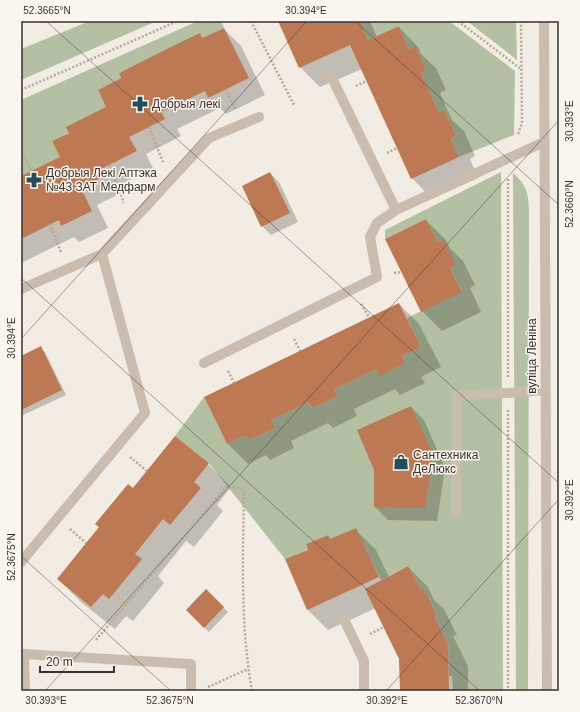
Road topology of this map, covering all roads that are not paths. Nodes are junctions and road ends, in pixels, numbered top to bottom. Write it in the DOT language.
graph roads {
  1 [pos="544,21"];
  2 [pos="331,76"];
  3 [pos="258,117"];
  4 [pos="544,142"];
  5 [pos="396,210"];
  6 [pos="102,254"];
  7 [pos="21,289"];
  8 [pos="204,363"];
  9 [pos="545,390"];
  10 [pos="456,513"];
  11 [pos="21,562"];
  12 [pos="343,617"];
  13 [pos="25,691"];
  14 [pos="191,691"];
  15 [pos="364,691"];
  16 [pos="547,691"];
  1 -- 4 [label="street, вуліца Леніна"];
  2 -- 5 [label="street"];
  3 -- 6 [label="street"];
  4 -- 5 [label="street"];
  4 -- 9 [label="street, вуліца Леніна"];
  5 -- 8 [label="street"];
  6 -- 7 [label="street"];
  6 -- 11 [label="street"];
  9 -- 10 [label="street"];
  9 -- 16 [label="street, вуліца Леніна"];
  12 -- 15 [label="street"];
  13 -- 14 [label="street"];
}
